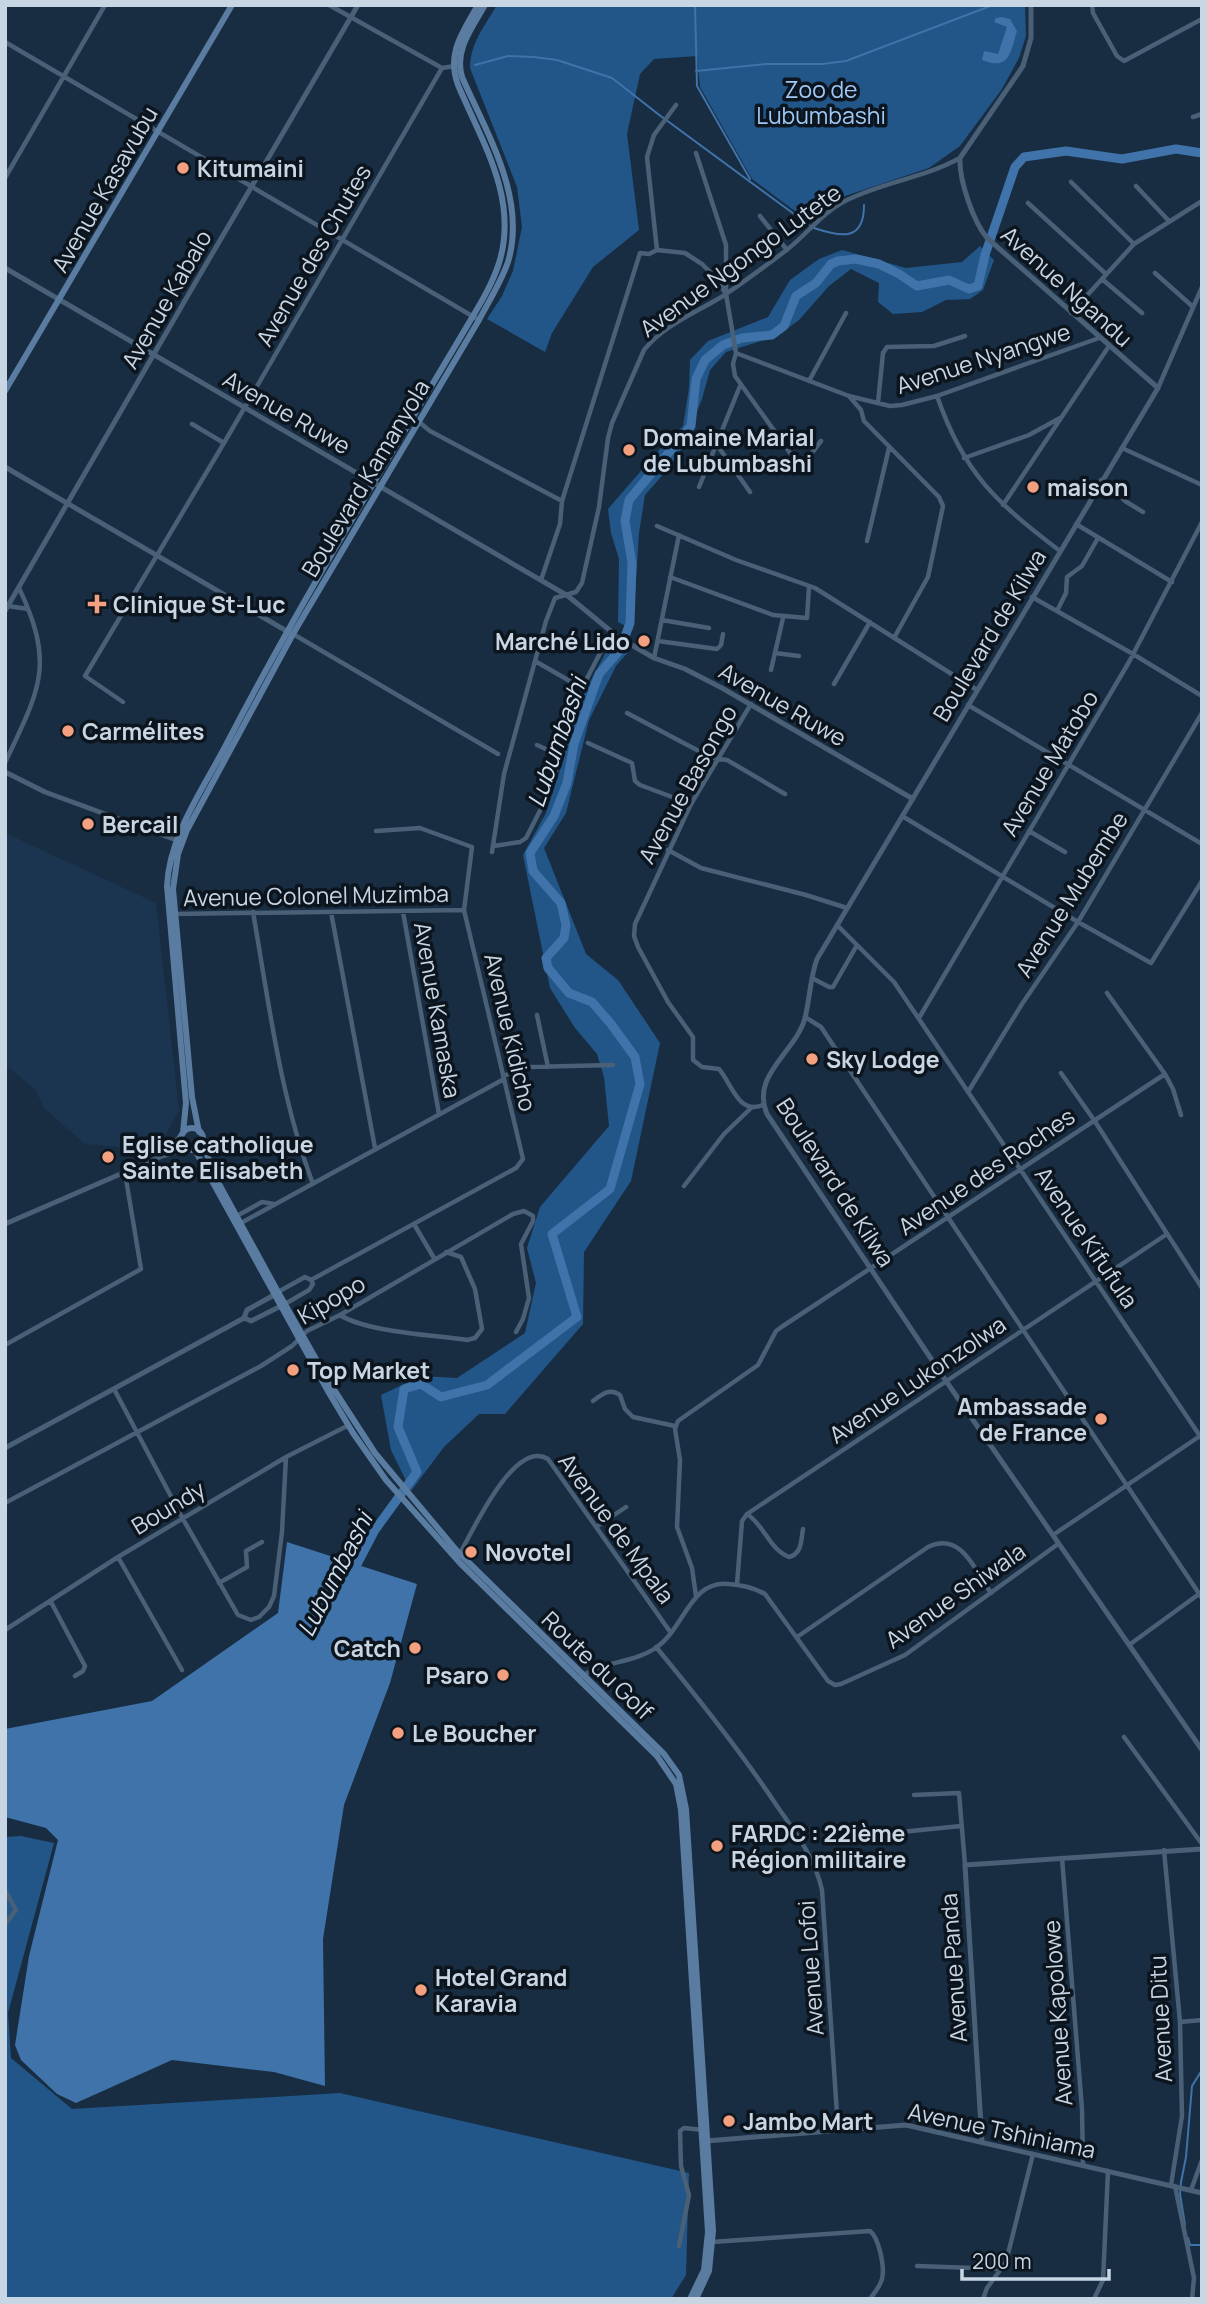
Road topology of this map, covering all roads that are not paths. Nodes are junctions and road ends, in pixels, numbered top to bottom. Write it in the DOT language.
graph roads {
  1 [pos="105,5"];
  2 [pos="232,5"];
  3 [pos="329,5"];
  4 [pos="358,5"];
  5 [pos="478,5"];
  6 [pos="485,5"];
  7 [pos="1031,5"];
  8 [pos="1092,5"];
  9 [pos="350,18"];
  10 [pos="1202,19"];
  11 [pos="5,42"];
  12 [pos="456,66"];
  13 [pos="442,68"];
  14 [pos="64,77"];
  15 [pos="676,105"];
  16 [pos="1202,114"];
  17 [pos="1193,117"];
  18 [pos="157,132"];
  19 [pos="696,153"];
  20 [pos="960,158"];
  21 [pos="5,178"];
  22 [pos="1071,182"];
  23 [pos="1136,186"];
  24 [pos="251,187"];
  25 [pos="1202,201"];
  26 [pos="1028,203"];
  27 [pos="760,216"];
  28 [pos="1169,221"];
  29 [pos="341,239"];
  30 [pos="1134,244"];
  31 [pos="657,250"];
  32 [pos="787,250"];
  33 [pos="5,268"];
  34 [pos="1155,273"];
  35 [pos="1106,274"];
  36 [pos="1102,279"];
  37 [pos="1202,287"];
  38 [pos="726,294"];
  39 [pos="1200,296"];
  40 [pos="60,300"];
  41 [pos="1192,306"];
  42 [pos="846,313"];
  43 [pos="1142,313"];
  44 [pos="1071,314"];
  45 [pos="476,318"];
  46 [pos="965,336"];
  47 [pos="1100,338"];
  48 [pos="1109,346"];
  49 [pos="735,352"];
  50 [pos="154,353"];
  51 [pos="809,380"];
  52 [pos="741,386"];
  53 [pos="1158,388"];
  54 [pos="5,391"];
  55 [pos="849,396"];
  56 [pos="937,396"];
  57 [pos="877,403"];
  58 [pos="244,409"];
  59 [pos="1061,418"];
  60 [pos="418,421"];
  61 [pos="192,424"];
  62 [pos="821,441"];
  63 [pos="224,443"];
  64 [pos="717,444"];
  65 [pos="889,447"];
  66 [pos="1122,448"];
  67 [pos="964,458"];
  68 [pos="5,467"];
  69 [pos="1101,480"];
  70 [pos="376,485"];
  71 [pos="1202,485"];
  72 [pos="699,487"];
  73 [pos="750,492"];
  74 [pos="562,501"];
  75 [pos="66,503"];
  76 [pos="1003,505"];
  77 [pos="1143,512"];
  78 [pos="1202,522"];
  79 [pos="1076,524"];
  80 [pos="657,526"];
  81 [pos="679,535"];
  82 [pos="1098,538"];
  83 [pos="867,541"];
  84 [pos="1060,551"];
  85 [pos="158,555"];
  86 [pos="670,577"];
  87 [pos="541,581"];
  88 [pos="1172,582"];
  89 [pos="809,587"];
  90 [pos="19,588"];
  91 [pos="564,594"];
  92 [pos="1032,597"];
  93 [pos="7,609"];
  94 [pos="29,609"];
  95 [pos="1057,611"];
  96 [pos="783,618"];
  97 [pos="662,620"];
  98 [pos="870,622"];
  99 [pos="709,628"];
  100 [pos="611,632"];
  101 [pos="290,633"];
  102 [pos="723,634"];
  103 [pos="894,638"];
  104 [pos="658,641"];
  105 [pos="775,653"];
  106 [pos="1133,654"];
  107 [pos="799,656"];
  108 [pos="654,658"];
  109 [pos="535,661"];
  110 [pos="771,670"];
  111 [pos="834,684"];
  112 [pos="582,688"];
  113 [pos="977,690"];
  114 [pos="1202,696"];
  115 [pos="123,702"];
  116 [pos="751,704"];
  117 [pos="968,705"];
  118 [pos="627,713"];
  119 [pos="1202,713"];
  120 [pos="588,743"];
  121 [pos="537,745"];
  122 [pos="498,754"];
  123 [pos="561,756"];
  124 [pos="720,759"];
  125 [pos="5,763"];
  126 [pos="1069,765"];
  127 [pos="5,772"];
  128 [pos="785,794"];
  129 [pos="912,799"];
  130 [pos="691,804"];
  131 [pos="1143,810"];
  132 [pos="902,816"];
  133 [pos="376,831"];
  134 [pos="1029,831"];
  135 [pos="180,841"];
  136 [pos="1202,844"];
  137 [pos="668,850"];
  138 [pos="1065,852"];
  139 [pos="1003,876"];
  140 [pos="1202,881"];
  141 [pos="846,908"];
  142 [pos="464,910"];
  143 [pos="253,912"];
  144 [pos="331,912"];
  145 [pos="403,912"];
  146 [pos="171,914"];
  147 [pos="1078,922"];
  148 [pos="837,924"];
  149 [pos="857,945"];
  150 [pos="811,978"];
  151 [pos="1107,993"];
  152 [pos="537,1015"];
  153 [pos="805,1017"];
  154 [pos="919,1018"];
  155 [pos="182,1031"];
  156 [pos="613,1065"];
  157 [pos="548,1066"];
  158 [pos="1061,1073"];
  159 [pos="1165,1074"];
  160 [pos="503,1077"];
  161 [pos="968,1092"];
  162 [pos="763,1105"];
  163 [pos="751,1108"];
  164 [pos="439,1114"];
  165 [pos="1181,1115"];
  166 [pos="1094,1120"];
  167 [pos="199,1132"];
  168 [pos="182,1134"];
  169 [pos="202,1143"];
  170 [pos="375,1148"];
  171 [pos="191,1149"];
  172 [pos="162,1156"];
  173 [pos="1021,1170"];
  174 [pos="125,1173"];
  175 [pos="313,1184"];
  176 [pos="684,1186"];
  177 [pos="275,1204"];
  178 [pos="234,1217"];
  179 [pos="948,1217"];
  180 [pos="5,1224"];
  181 [pos="414,1224"];
  182 [pos="238,1225"];
  183 [pos="1167,1234"];
  184 [pos="445,1252"];
  185 [pos="434,1258"];
  186 [pos="871,1270"];
  187 [pos="311,1280"];
  188 [pos="1095,1280"];
  189 [pos="1202,1287"];
  190 [pos="276,1294"];
  191 [pos="282,1305"];
  192 [pos="340,1315"];
  193 [pos="244,1318"];
  194 [pos="1023,1328"];
  195 [pos="516,1332"];
  196 [pos="300,1336"];
  197 [pos="5,1345"];
  198 [pos="946,1381"];
  199 [pos="114,1389"];
  200 [pos="593,1401"];
  201 [pos="351,1424"];
  202 [pos="675,1426"];
  203 [pos="137,1431"];
  204 [pos="1201,1437"];
  205 [pos="5,1448"];
  206 [pos="286,1457"];
  207 [pos="1127,1485"];
  208 [pos="5,1503"];
  209 [pos="626,1507"];
  210 [pos="747,1514"];
  211 [pos="183,1519"];
  212 [pos="596,1527"];
  213 [pos="803,1529"];
  214 [pos="1053,1535"];
  215 [pos="261,1542"];
  216 [pos="1058,1544"];
  217 [pos="118,1556"];
  218 [pos="459,1557"];
  219 [pos="219,1583"];
  220 [pos="737,1584"];
  221 [pos="1202,1586"];
  222 [pos="991,1593"];
  223 [pos="1199,1594"];
  224 [pos="696,1596"];
  225 [pos="51,1602"];
  226 [pos="5,1630"];
  227 [pos="671,1633"];
  228 [pos="797,1637"];
  229 [pos="1129,1645"];
  230 [pos="656,1647"];
  231 [pos="182,1670"];
  232 [pos="75,1676"];
  233 [pos="581,1677"];
  234 [pos="1124,1737"];
  235 [pos="1202,1750"];
  236 [pos="915,1794"];
  237 [pos="961,1826"];
  238 [pos="901,1832"];
  239 [pos="1202,1846"];
  240 [pos="1164,1850"];
  241 [pos="1062,1858"];
  242 [pos="965,1865"];
  243 [pos="5,1890"];
  244 [pos="5,1924"];
  245 [pos="1202,2020"];
  246 [pos="1180,2022"];
  247 [pos="838,2129"];
  248 [pos="705,2130"];
  249 [pos="706,2141"];
  250 [pos="982,2141"];
  251 [pos="1033,2154"];
  252 [pos="1202,2160"];
  253 [pos="1083,2165"];
  254 [pos="1108,2171"];
  255 [pos="1177,2187"];
  256 [pos="1191,2190"];
  257 [pos="1202,2193"];
  258 [pos="711,2242"];
  259 [pos="679,2246"];
  260 [pos="918,2266"];
  261 [pos="1003,2269"];
  262 [pos="690,2299"];
  263 [pos="696,2299"];
  264 [pos="870,2299"];
  265 [pos="983,2299"];
  266 [pos="1094,2299"];
  267 [pos="1192,2299"];
  1 -- 14 [label="street"];
  2 -- 18 [label="main road, Avenue Kasavubu"];
  3 -- 9 [label="street"];
  4 -- 9 [label="street, Avenue Kabalo"];
  5 -- 12 [label="main road"];
  6 -- 12 [label="main road"];
  7 -- 20 [label="street, Avenue Ngongo Lutete"];
  8 -- 10 [label="street"];
  9 -- 13 [label="street"];
  9 -- 24 [label="street, Avenue Kabalo"];
  11 -- 14 [label="street"];
  12 -- 13 [label="street"];
  12 -- 45 [label="main road, Boulevard Kamanyola"];
  13 -- 29 [label="street, Avenue des Chutes"];
  14 -- 18 [label="street"];
  14 -- 21 [label="street"];
  15 -- 31 [label="street"];
  16 -- 17 [label="street"];
  18 -- 24 [label="street"];
  18 -- 40 [label="main road, Avenue Kasavubu"];
  19 -- 38 [label="street"];
  20 -- 32 [label="street, Avenue Ngongo Lutete"];
  20 -- 44 [label="street, Avenue Ngandu"];
  22 -- 30 [label="street"];
  23 -- 28 [label="street"];
  24 -- 29 [label="street"];
  24 -- 50 [label="street, Avenue Kabalo"];
  25 -- 28 [label="street"];
  26 -- 35 [label="street"];
  27 -- 32 [label="street"];
  28 -- 30 [label="street"];
  29 -- 45 [label="street"];
  29 -- 58 [label="street, Avenue des Chutes"];
  30 -- 35 [label="street"];
  31 -- 38 [label="street"];
  31 -- 74 [label="street"];
  32 -- 38 [label="street, Avenue Ngongo Lutete"];
  33 -- 40 [label="street, Avenue Ruwe"];
  34 -- 41 [label="street"];
  35 -- 36 [label="street"];
  36 -- 43 [label="street"];
  36 -- 44 [label="street"];
  37 -- 39 [label="street"];
  38 -- 49 [label="street"];
  38 -- 91 [label="street, Avenue Ngongo Lutete"];
  39 -- 41 [label="street"];
  40 -- 50 [label="street, Avenue Ruwe"];
  40 -- 54 [label="main road, Avenue Kasavubu"];
  41 -- 53 [label="street"];
  42 -- 51 [label="street"];
  44 -- 47 [label="street, Avenue Ngandu"];
  45 -- 60 [label="main road, Boulevard Kamanyola"];
  45 -- 70 [label="main road, Boulevard Kamanyola"];
  46 -- 57 [label="street, Avenue Nyangwe"];
  47 -- 48 [label="street, Avenue Ngandu"];
  47 -- 56 [label="street, Avenue Nyangwe"];
  48 -- 53 [label="street, Avenue Ngandu"];
  48 -- 59 [label="street"];
  49 -- 51 [label="street, Avenue Nyangwe"];
  49 -- 52 [label="street"];
  50 -- 58 [label="street, Avenue Ruwe"];
  50 -- 75 [label="street, Avenue Kabalo"];
  51 -- 55 [label="street, Avenue Nyangwe"];
  52 -- 62 [label="street"];
  52 -- 64 [label="street"];
  53 -- 66 [label="street, Boulevard de Kilwa"];
  55 -- 57 [label="street, Avenue Nyangwe"];
  55 -- 65 [label="street"];
  56 -- 57 [label="street, Avenue Nyangwe"];
  56 -- 67 [label="street"];
  58 -- 63 [label="street, Avenue des Chutes"];
  58 -- 70 [label="street, Avenue Ruwe"];
  59 -- 67 [label="street"];
  59 -- 76 [label="street"];
  60 -- 70 [label="main road, Boulevard Kamanyola"];
  60 -- 74 [label="street"];
  61 -- 63 [label="street"];
  63 -- 85 [label="street, Avenue des Chutes"];
  64 -- 72 [label="street"];
  64 -- 73 [label="street"];
  65 -- 83 [label="street"];
  65 -- 103 [label="street"];
  66 -- 69 [label="street, Boulevard de Kilwa"];
  66 -- 71 [label="street"];
  67 -- 76 [label="street"];
  68 -- 75 [label="street"];
  69 -- 77 [label="street"];
  69 -- 79 [label="street, Boulevard de Kilwa"];
  70 -- 87 [label="street, Avenue Ruwe"];
  70 -- 101 [label="main road, Boulevard Kamanyola"];
  74 -- 87 [label="street"];
  75 -- 85 [label="street"];
  75 -- 90 [label="street, Avenue Kabalo"];
  76 -- 84 [label="street"];
  78 -- 88 [label="street, Avenue Matobo"];
  79 -- 82 [label="street"];
  79 -- 84 [label="street, Boulevard de Kilwa"];
  80 -- 81 [label="street"];
  81 -- 86 [label="street"];
  81 -- 89 [label="street"];
  82 -- 88 [label="street"];
  82 -- 95 [label="street"];
  84 -- 92 [label="street, Boulevard de Kilwa"];
  85 -- 101 [label="street"];
  85 -- 115 [label="street, Avenue des Chutes"];
  86 -- 96 [label="street"];
  86 -- 97 [label="street"];
  87 -- 91 [label="street, Avenue Ruwe"];
  88 -- 106 [label="street, Avenue Matobo"];
  89 -- 96 [label="street"];
  89 -- 98 [label="street"];
  90 -- 93 [label="street, Avenue Kabalo"];
  90 -- 94 [label="street"];
  91 -- 100 [label="street, Avenue Ruwe"];
  91 -- 109 [label="street, Avenue Ngongo Lutete"];
  92 -- 95 [label="street"];
  92 -- 113 [label="street, Boulevard de Kilwa"];
  93 -- 94 [label="street"];
  94 -- 125 [label="street"];
  95 -- 106 [label="street"];
  96 -- 105 [label="street"];
  97 -- 99 [label="street"];
  97 -- 104 [label="street"];
  98 -- 103 [label="street"];
  98 -- 111 [label="street"];
  100 -- 108 [label="street, Avenue Ruwe"];
  100 -- 112 [label="street"];
  101 -- 122 [label="street"];
  101 -- 135 [label="main road, Boulevard Kamanyola"];
  102 -- 104 [label="street"];
  103 -- 113 [label="street"];
  104 -- 108 [label="street"];
  105 -- 107 [label="street"];
  105 -- 110 [label="street"];
  106 -- 114 [label="street"];
  106 -- 126 [label="street, Avenue Matobo"];
  108 -- 116 [label="street, Avenue Ruwe"];
  109 -- 112 [label="street"];
  109 -- 123 [label="street, Avenue Ngongo Lutete"];
  112 -- 123 [label="street"];
  113 -- 117 [label="street, Boulevard de Kilwa"];
  116 -- 124 [label="street, Avenue Basongo"];
  116 -- 129 [label="street, Avenue Ruwe"];
  117 -- 126 [label="street"];
  117 -- 129 [label="street, Boulevard de Kilwa"];
  118 -- 124 [label="street"];
  119 -- 131 [label="street, Avenue Mubembe"];
  120 -- 130 [label="street"];
  121 -- 123 [label="street"];
  124 -- 128 [label="street"];
  124 -- 130 [label="street, Avenue Basongo"];
  126 -- 131 [label="street"];
  126 -- 134 [label="street, Avenue Matobo"];
  127 -- 135 [label="street"];
  129 -- 132 [label="street, Boulevard de Kilwa"];
  130 -- 137 [label="street, Avenue Basongo"];
  131 -- 136 [label="street"];
  131 -- 147 [label="street, Avenue Mubembe"];
  132 -- 139 [label="street"];
  132 -- 141 [label="street, Boulevard de Kilwa"];
  133 -- 142 [label="street"];
  134 -- 138 [label="street"];
  134 -- 139 [label="street, Avenue Matobo"];
  135 -- 146 [label="main road, Boulevard Kamanyola"];
  137 -- 141 [label="street"];
  137 -- 163 [label="street, Avenue Basongo"];
  139 -- 147 [label="street"];
  139 -- 154 [label="street, Avenue Matobo"];
  140 -- 147 [label="street"];
  141 -- 148 [label="street, Boulevard de Kilwa"];
  142 -- 145 [label="street, Avenue Colonel Muzimba"];
  142 -- 160 [label="street, Avenue Kidicho"];
  143 -- 144 [label="street, Avenue Colonel Muzimba"];
  143 -- 146 [label="street, Avenue Colonel Muzimba"];
  143 -- 175 [label="street"];
  144 -- 145 [label="street, Avenue Colonel Muzimba"];
  144 -- 170 [label="street"];
  145 -- 164 [label="street, Avenue Kamaska"];
  146 -- 155 [label="main road, Boulevard Kamanyola"];
  147 -- 161 [label="street, Avenue Mubembe"];
  148 -- 149 [label="street, Avenue Kifufula"];
  148 -- 150 [label="street, Boulevard de Kilwa"];
  149 -- 150 [label="street"];
  149 -- 154 [label="street, Avenue Kifufula"];
  150 -- 153 [label="street, Boulevard de Kilwa"];
  151 -- 159 [label="street"];
  152 -- 157 [label="street"];
  153 -- 162 [label="street, Boulevard de Kilwa"];
  153 -- 179 [label="street"];
  154 -- 161 [label="street, Avenue Kifufula"];
  155 -- 167 [label="main road, Boulevard Kamanyola"];
  155 -- 168 [label="main road, Boulevard Kamanyola"];
  156 -- 157 [label="street"];
  157 -- 160 [label="street"];
  158 -- 166 [label="street"];
  159 -- 165 [label="street"];
  159 -- 166 [label="street, Avenue des Roches"];
  160 -- 164 [label="street"];
  160 -- 181 [label="street, Avenue Kidicho"];
  161 -- 173 [label="street, Avenue Kifufula"];
  162 -- 163 [label="street"];
  162 -- 186 [label="street, Boulevard de Kilwa"];
  163 -- 176 [label="street"];
  164 -- 170 [label="street"];
  166 -- 173 [label="street, Avenue des Roches"];
  166 -- 183 [label="street"];
  167 -- 168 [label="main road"];
  167 -- 169 [label="main road"];
  168 -- 171 [label="main road"];
  168 -- 172 [label="street"];
  169 -- 171 [label="main road"];
  169 -- 178 [label="main road, Route du Golf"];
  170 -- 175 [label="street"];
  171 -- 172 [label="street"];
  171 -- 178 [label="main road"];
  172 -- 174 [label="street"];
  173 -- 179 [label="street, Avenue des Roches"];
  173 -- 188 [label="street, Avenue Kifufula"];
  174 -- 180 [label="street"];
  174 -- 197 [label="street"];
  175 -- 177 [label="street"];
  177 -- 178 [label="street"];
  177 -- 182 [label="street"];
  178 -- 182 [label="main road, Route du Golf"];
  179 -- 186 [label="street, Avenue des Roches"];
  179 -- 194 [label="street"];
  181 -- 185 [label="street"];
  181 -- 187 [label="street"];
  182 -- 190 [label="main road, Route du Golf"];
  183 -- 188 [label="street, Avenue Lukonzolwa"];
  183 -- 189 [label="street"];
  184 -- 185 [label="street, Kipopo"];
  184 -- 192 [label="street"];
  184 -- 195 [label="street, Kipopo"];
  185 -- 192 [label="street, Kipopo"];
  186 -- 198 [label="street, Boulevard de Kilwa"];
  186 -- 202 [label="street, Avenue des Roches"];
  187 -- 190 [label="street"];
  187 -- 191 [label="street"];
  188 -- 194 [label="street, Avenue Lukonzolwa"];
  188 -- 204 [label="street, Avenue Kifufula"];
  190 -- 191 [label="main road, Route du Golf"];
  190 -- 193 [label="street"];
  191 -- 193 [label="street"];
  191 -- 196 [label="main road, Route du Golf"];
  192 -- 196 [label="street, Kipopo"];
  193 -- 199 [label="street"];
  194 -- 198 [label="street, Avenue Lukonzolwa"];
  194 -- 207 [label="street"];
  196 -- 201 [label="main road, Route du Golf"];
  196 -- 203 [label="street, Kipopo"];
  198 -- 210 [label="street, Avenue Lukonzolwa"];
  198 -- 214 [label="street, Boulevard de Kilwa"];
  199 -- 203 [label="street"];
  199 -- 205 [label="street"];
  200 -- 202 [label="street"];
  201 -- 206 [label="street, Boundy"];
  201 -- 218 [label="main road, Route du Golf"];
  202 -- 224 [label="street"];
  203 -- 208 [label="street, Kipopo"];
  203 -- 211 [label="street"];
  204 -- 207 [label="street"];
  206 -- 211 [label="street, Boundy"];
  206 -- 219 [label="street"];
  207 -- 214 [label="street"];
  207 -- 223 [label="street"];
  209 -- 212 [label="street"];
  210 -- 213 [label="street"];
  210 -- 220 [label="street"];
  211 -- 217 [label="street, Boundy"];
  211 -- 219 [label="street"];
  212 -- 218 [label="street, Avenue de Mpala"];
  212 -- 227 [label="street, Avenue de Mpala"];
  214 -- 216 [label="street, Boulevard de Kilwa"];
  215 -- 219 [label="street"];
  216 -- 222 [label="street, Avenue Shiwala"];
  216 -- 229 [label="street, Boulevard de Kilwa"];
  217 -- 225 [label="street, Boundy"];
  217 -- 231 [label="street"];
  218 -- 233 [label="main road, Route du Golf"];
  220 -- 224 [label="street"];
  220 -- 228 [label="street, Avenue Shiwala"];
  221 -- 223 [label="street"];
  222 -- 228 [label="street, Avenue Shiwala"];
  222 -- 228 [label="street"];
  223 -- 229 [label="street"];
  224 -- 227 [label="street"];
  225 -- 226 [label="street, Boundy"];
  225 -- 232 [label="street"];
  227 -- 230 [label="street"];
  229 -- 235 [label="street, Boulevard de Kilwa"];
  230 -- 233 [label="street"];
  230 -- 247 [label="street, Avenue Lofoi"];
  233 -- 248 [label="main road, Route du Golf"];
  234 -- 239 [label="street"];
  236 -- 237 [label="street, Avenue Panda"];
  237 -- 238 [label="street"];
  237 -- 242 [label="street, Avenue Panda"];
  239 -- 240 [label="street"];
  240 -- 241 [label="street"];
  240 -- 246 [label="street, Avenue Ditu"];
  241 -- 242 [label="street"];
  241 -- 253 [label="street, Avenue Kapolowe"];
  242 -- 250 [label="street, Avenue Panda"];
  243 -- 244 [label="street"];
  245 -- 246 [label="street"];
  246 -- 255 [label="street, Avenue Ditu"];
  247 -- 249 [label="street, Avenue Tshiniama"];
  247 -- 250 [label="street, Avenue Tshiniama"];
  248 -- 249 [label="main road, Route du Golf"];
  248 -- 259 [label="street"];
  249 -- 258 [label="main road, Route du Golf"];
  250 -- 251 [label="street, Avenue Tshiniama"];
  251 -- 253 [label="street, Avenue Tshiniama"];
  251 -- 261 [label="street"];
  252 -- 256 [label="street"];
  253 -- 254 [label="street, Avenue Tshiniama"];
  254 -- 255 [label="street, Avenue Tshiniama"];
  254 -- 266 [label="street"];
  255 -- 256 [label="street, Avenue Tshiniama"];
  255 -- 267 [label="street"];
  256 -- 257 [label="street, Avenue Tshiniama"];
  258 -- 262 [label="main road"];
  258 -- 263 [label="main road, Route du Golf"];
  258 -- 264 [label="street"];
  260 -- 261 [label="street"];
  261 -- 265 [label="street"];
}
